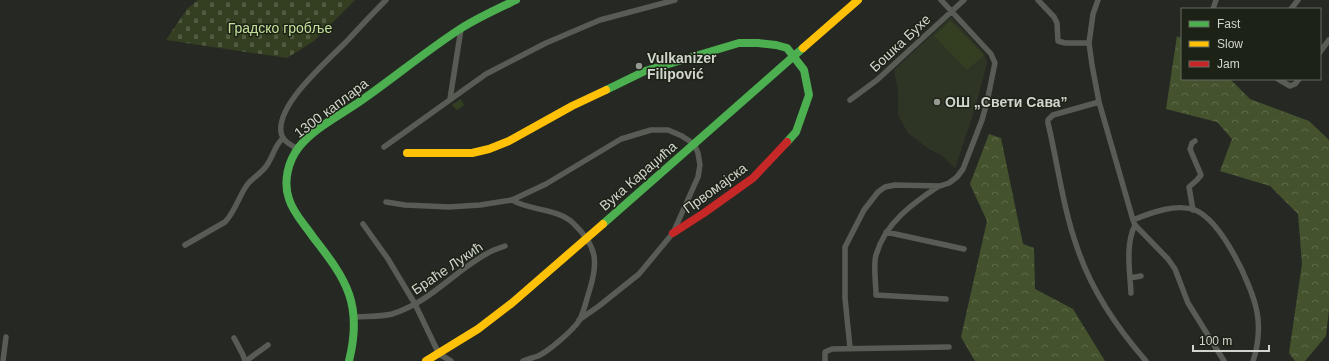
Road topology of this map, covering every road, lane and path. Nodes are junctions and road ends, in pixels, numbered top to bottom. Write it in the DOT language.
graph roads {
  1 [pos="386,0"];
  2 [pos="516,0"];
  3 [pos="675,0"];
  4 [pos="858,0"];
  5 [pos="941,0"];
  6 [pos="964,0"];
  7 [pos="1038,0"];
  8 [pos="1098,0"];
  9 [pos="1298,0"];
  10 [pos="1292,8"];
  11 [pos="951,12"];
  12 [pos="461,29"];
  13 [pos="1329,40"];
  14 [pos="1089,43"];
  15 [pos="1321,51"];
  16 [pos="794,57"];
  17 [pos="1280,80"];
  18 [pos="1298,80"];
  19 [pos="450,99"];
  20 [pos="850,100"];
  21 [pos="1099,102"];
  22 [pos="283,138"];
  23 [pos="1195,141"];
  24 [pos="694,144"];
  25 [pos="384,147"];
  26 [pos="298,149"];
  27 [pos="407,153"];
  28 [pos="940,186"];
  29 [pos="512,200"];
  30 [pos="386,202"];
  31 [pos="1193,210"];
  32 [pos="1134,222"];
  33 [pos="363,224"];
  34 [pos="886,232"];
  35 [pos="673,233"];
  36 [pos="587,237"];
  37 [pos="185,245"];
  38 [pos="505,246"];
  39 [pos="964,250"];
  40 [pos="1141,276"];
  41 [pos="1130,278"];
  42 [pos="1131,293"];
  43 [pos="946,299"];
  44 [pos="415,304"];
  45 [pos="355,317"];
  46 [pos="579,320"];
  47 [pos="6,337"];
  48 [pos="234,338"];
  49 [pos="268,345"];
  50 [pos="950,347"];
  51 [pos="850,348"];
  52 [pos="440,354"];
  53 [pos="3,361"];
  54 [pos="245,361"];
  55 [pos="349,361"];
  56 [pos="426,361"];
  57 [pos="451,361"];
  58 [pos="523,361"];
  59 [pos="826,361"];
  60 [pos="1146,361"];
  61 [pos="1224,361"];
  62 [pos="1253,361"];
  1 -- 22 [label="street"];
  2 -- 12 [label="street, 1300 каплара"];
  3 -- 19 [label="street"];
  4 -- 16 [label="street, Вука Караџића"];
  5 -- 11 [label="street"];
  6 -- 11 [label="street, Бошка Бухе"];
  7 -- 14 [label="street"];
  8 -- 14 [label="street"];
  9 -- 10 [label="street"];
  11 -- 20 [label="street, Бошка Бухе"];
  11 -- 28 [label="street"];
  12 -- 19 [label="street"];
  12 -- 26 [label="street, 1300 каплара"];
  13 -- 15 [label="street"];
  14 -- 21 [label="street"];
  16 -- 24 [label="street, Вука Караџића"];
  16 -- 27 [label="street"];
  16 -- 35 [label="street, Првомајска"];
  17 -- 18 [label="street"];
  19 -- 25 [label="street"];
  21 -- 32 [label="street"];
  21 -- 60 [label="street"];
  22 -- 26 [label="street"];
  22 -- 37 [label="street, 1300 каплара"];
  23 -- 31 [label="street"];
  24 -- 29 [label="street"];
  24 -- 35 [label="street"];
  24 -- 36 [label="street, Вука Караџића"];
  26 -- 45 [label="street, 1300 каплара"];
  28 -- 34 [label="street"];
  28 -- 51 [label="street"];
  29 -- 30 [label="street"];
  29 -- 36 [label="street"];
  31 -- 32 [label="street"];
  31 -- 62 [label="street"];
  32 -- 41 [label="street"];
  32 -- 61 [label="street"];
  33 -- 44 [label="street"];
  34 -- 39 [label="street"];
  34 -- 43 [label="street"];
  35 -- 46 [label="street"];
  36 -- 46 [label="street"];
  36 -- 52 [label="street, Вука Караџића"];
  38 -- 44 [label="street, Браће Лукић"];
  40 -- 41 [label="street"];
  41 -- 42 [label="street"];
  44 -- 45 [label="street, Браће Лукић"];
  44 -- 52 [label="street"];
  45 -- 55 [label="street, 1300 каплара"];
  46 -- 58 [label="street"];
  47 -- 53 [label="street"];
  48 -- 54 [label="street"];
  49 -- 54 [label="street"];
  50 -- 51 [label="street"];
  51 -- 59 [label="street"];
  52 -- 56 [label="street, Вука Караџића"];
  52 -- 57 [label="street"];
}
